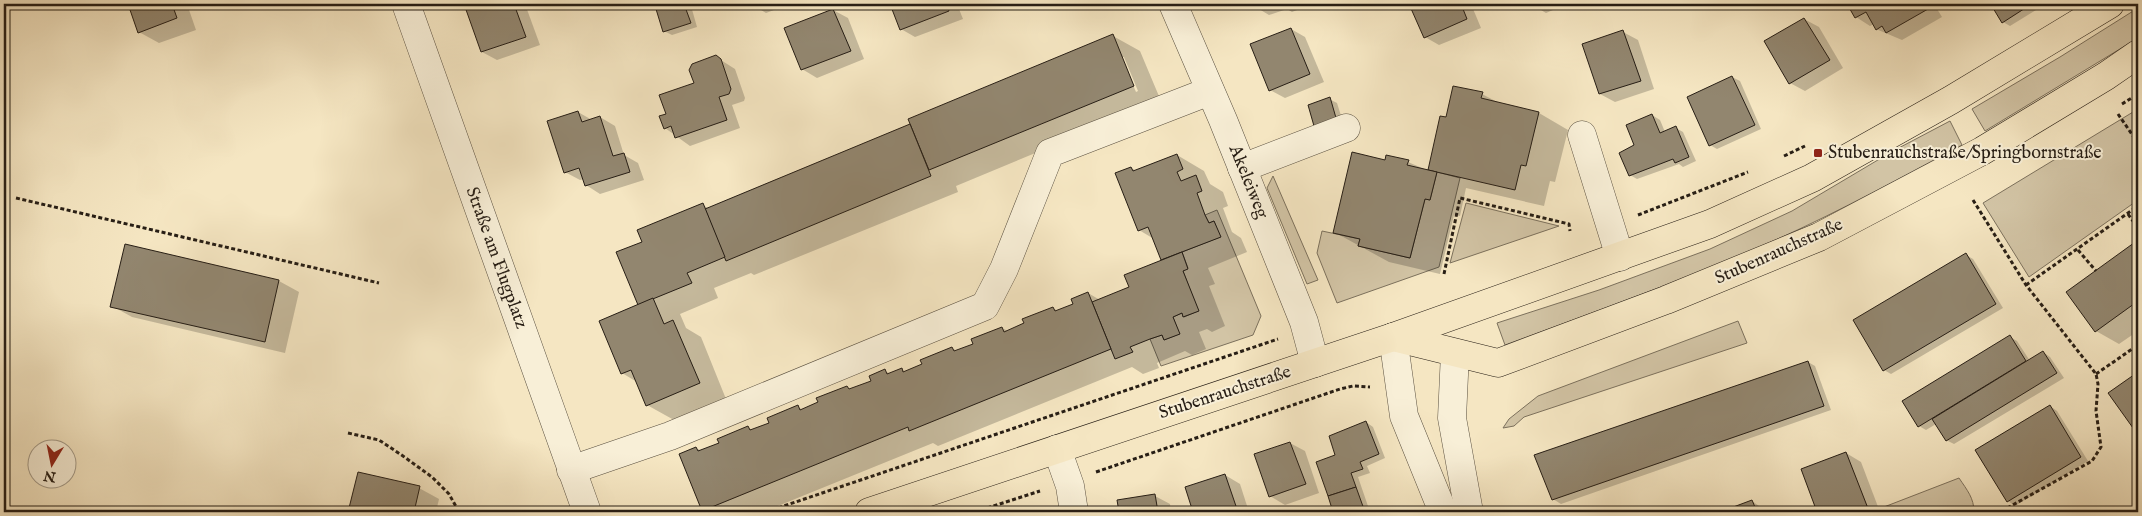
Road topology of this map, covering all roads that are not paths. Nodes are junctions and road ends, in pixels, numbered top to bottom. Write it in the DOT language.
graph roads {
  1 [pos="406,4"];
  2 [pos="1173,4"];
  3 [pos="2110,4"];
  4 [pos="2138,54"];
  5 [pos="1210,91"];
  6 [pos="1346,128"];
  7 [pos="1582,135"];
  8 [pos="1242,168"];
  9 [pos="1620,257"];
  10 [pos="1393,338"];
  11 [pos="1455,353"];
  12 [pos="1315,363"];
  13 [pos="1057,449"];
  14 [pos="571,470"];
  15 [pos="586,512"];
  16 [pos="869,512"];
  17 [pos="1074,512"];
  18 [pos="1443,512"];
  19 [pos="1469,512"];
  1 -- 14 [label="street, Straße am Flugplatz"];
  2 -- 5 [label="street, Akeleiweg"];
  3 -- 9 [label="main road, Stubenrauchstraße"];
  4 -- 11 [label="main road, Stubenrauchstraße"];
  5 -- 8 [label="street, Akeleiweg"];
  5 -- 14 [label="street"];
  6 -- 8 [label="street"];
  7 -- 9 [label="street"];
  8 -- 12 [label="street, Akeleiweg"];
  9 -- 10 [label="main road, Stubenrauchstraße"];
  10 -- 11 [label="main road, Stubenrauchstraße"];
  10 -- 12 [label="main road, Stubenrauchstraße"];
  10 -- 18 [label="street"];
  11 -- 19 [label="street"];
  12 -- 13 [label="main road, Stubenrauchstraße"];
  13 -- 16 [label="main road, Stubenrauchstraße"];
  13 -- 17 [label="street"];
  14 -- 15 [label="street, Straße am Flugplatz"];
}
